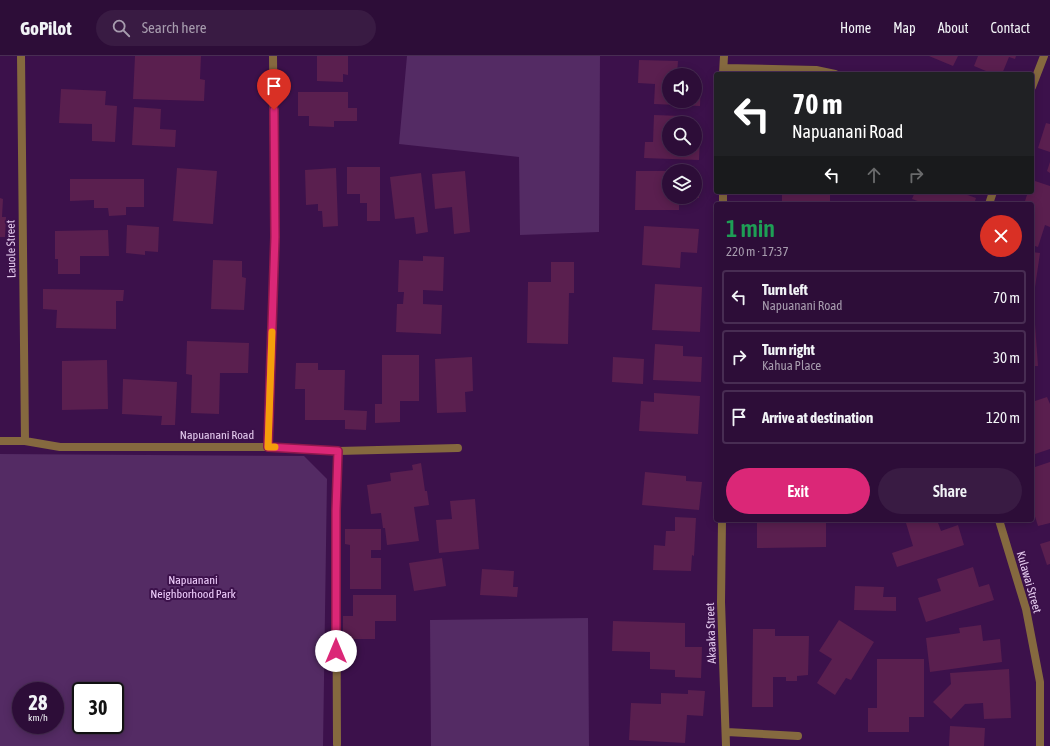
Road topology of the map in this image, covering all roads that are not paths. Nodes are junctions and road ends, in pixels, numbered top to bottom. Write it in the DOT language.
graph roads {
  1 [pos="21,56"];
  2 [pos="273,56"];
  3 [pos="724,56"];
  4 [pos="1044,56"];
  5 [pos="724,71"];
  6 [pos="826,72"];
  7 [pos="1034,81"];
  8 [pos="0,441"];
  9 [pos="25,441"];
  10 [pos="268,447"];
  11 [pos="458,448"];
  12 [pos="338,451"];
  13 [pos="722,522"];
  14 [pos="1000,522"];
  15 [pos="726,732"];
  16 [pos="798,736"];
  17 [pos="337,744"];
  18 [pos="726,746"];
  19 [pos="1040,746"];
  1 -- 9 [label="street, Lauole Street"];
  2 -- 10 [label="street"];
  3 -- 5 [label="street"];
  4 -- 7 [label="street"];
  5 -- 6 [label="street"];
  8 -- 9 [label="street, Napuanani Road"];
  9 -- 10 [label="street, Napuanani Road"];
  10 -- 12 [label="street, Napuanani Road"];
  11 -- 12 [label="street, Napuanani Road"];
  12 -- 17 [label="street"];
  13 -- 15 [label="street, Akaaka Street"];
  14 -- 19 [label="street, Kulawai Street"];
  15 -- 16 [label="street"];
  15 -- 18 [label="street, Akaaka Street"];
}
